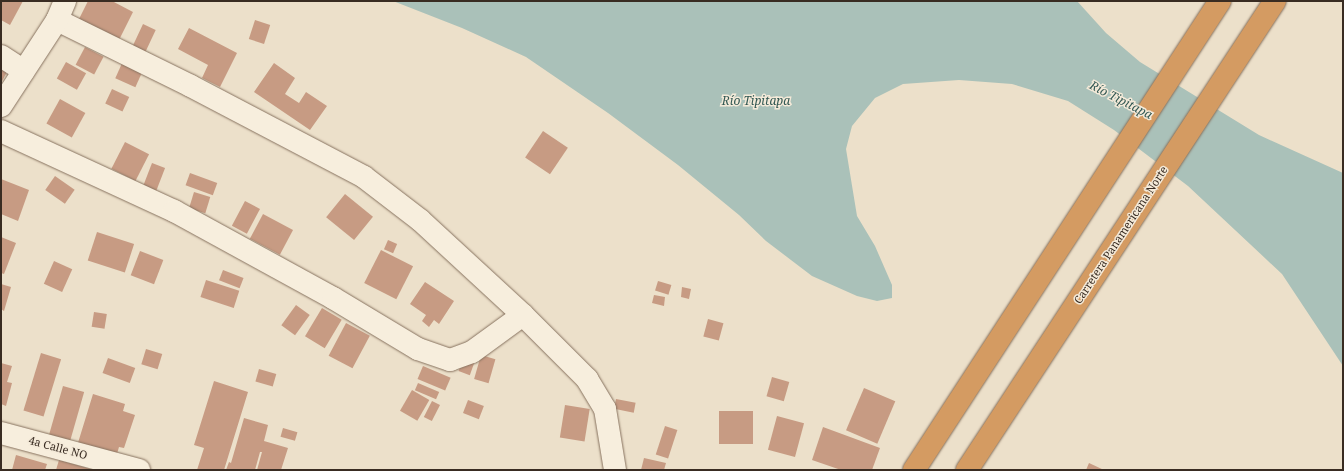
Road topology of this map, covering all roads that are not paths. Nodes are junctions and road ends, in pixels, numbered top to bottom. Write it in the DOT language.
graph roads {
  1 [pos="1220,1"];
  2 [pos="1275,1"];
  3 [pos="61,10"];
  4 [pos="1,56"];
  5 [pos="24,71"];
  6 [pos="1,106"];
  7 [pos="1,131"];
  8 [pos="523,315"];
  9 [pos="1,433"];
  10 [pos="139,470"];
  11 [pos="615,470"];
  12 [pos="914,470"];
  13 [pos="967,470"];
  1 -- 12 [label="highway"];
  2 -- 13 [label="highway, Carretera Panamericana Norte"];
  3 -- 5 [label="street"];
  3 -- 8 [label="street"];
  4 -- 5 [label="street"];
  5 -- 6 [label="street"];
  7 -- 8 [label="street"];
  8 -- 11 [label="street"];
  9 -- 10 [label="street, 4a Calle NO"];
}
